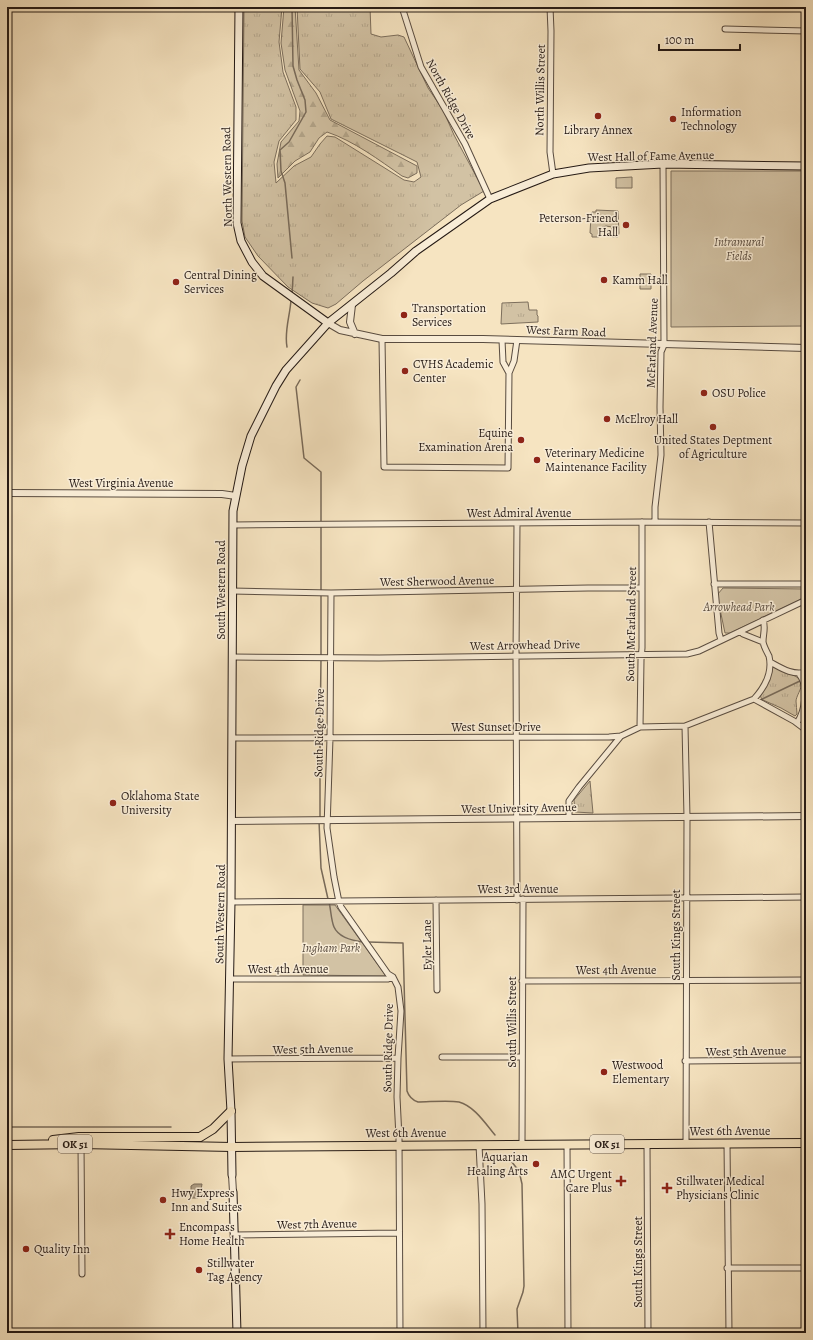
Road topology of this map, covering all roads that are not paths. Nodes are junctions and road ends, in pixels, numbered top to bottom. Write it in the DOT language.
graph roads {
  1 [pos="239,7"];
  2 [pos="402,7"];
  3 [pos="550,7"];
  4 [pos="725,30"];
  5 [pos="806,31"];
  6 [pos="663,164"];
  7 [pos="806,166"];
  8 [pos="553,174"];
  9 [pos="490,199"];
  10 [pos="352,305"];
  11 [pos="328,323"];
  12 [pos="355,334"];
  13 [pos="382,339"];
  14 [pos="502,340"];
  15 [pos="517,340"];
  16 [pos="664,345"];
  17 [pos="806,348"];
  18 [pos="509,373"];
  19 [pos="7,493"];
  20 [pos="236,496"];
  21 [pos="642,522"];
  22 [pos="655,522"];
  23 [pos="709,522"];
  24 [pos="517,523"];
  25 [pos="806,523"];
  26 [pos="233,525"];
  27 [pos="714,584"];
  28 [pos="806,584"];
  29 [pos="642,588"];
  30 [pos="517,589"];
  31 [pos="232,591"];
  32 [pos="331,593"];
  33 [pos="806,600"];
  34 [pos="763,620"];
  35 [pos="741,631"];
  36 [pos="721,640"];
  37 [pos="763,642"];
  38 [pos="641,654"];
  39 [pos="516,655"];
  40 [pos="232,657"];
  41 [pos="331,658"];
  42 [pos="770,662"];
  43 [pos="806,672"];
  44 [pos="800,674"];
  45 [pos="805,688"];
  46 [pos="754,698"];
  47 [pos="797,723"];
  48 [pos="685,726"];
  49 [pos="640,727"];
  50 [pos="805,729"];
  51 [pos="516,736"];
  52 [pos="621,736"];
  53 [pos="232,738"];
  54 [pos="330,738"];
  55 [pos="806,816"];
  56 [pos="687,817"];
  57 [pos="569,818"];
  58 [pos="517,819"];
  59 [pos="231,821"];
  60 [pos="325,821"];
  61 [pos="806,897"];
  62 [pos="686,898"];
  63 [pos="520,899"];
  64 [pos="436,900"];
  65 [pos="231,902"];
  66 [pos="339,902"];
  67 [pos="394,977"];
  68 [pos="230,979"];
  69 [pos="686,980"];
  70 [pos="806,980"];
  71 [pos="522,981"];
  72 [pos="437,990"];
  73 [pos="522,1056"];
  74 [pos="442,1057"];
  75 [pos="398,1058"];
  76 [pos="228,1059"];
  77 [pos="806,1060"];
  78 [pos="685,1061"];
  79 [pos="231,1111"];
  80 [pos="806,1142"];
  81 [pos="81,1144"];
  82 [pos="522,1144"];
  83 [pos="566,1144"];
  84 [pos="647,1144"];
  85 [pos="686,1144"];
  86 [pos="726,1144"];
  87 [pos="7,1145"];
  88 [pos="22,1145"];
  89 [pos="479,1145"];
  90 [pos="399,1146"];
  91 [pos="232,1147"];
  92 [pos="232,1175"];
  93 [pos="233,1192"];
  94 [pos="399,1233"];
  95 [pos="234,1235"];
  96 [pos="727,1268"];
  97 [pos="806,1268"];
  98 [pos="82,1274"];
  99 [pos="236,1333"];
  100 [pos="400,1333"];
  101 [pos="483,1333"];
  102 [pos="568,1333"];
  103 [pos="648,1333"];
  104 [pos="729,1333"];
  1 -- 11 [label="main road, North Western Road"];
  2 -- 9 [label="street, North Ridge Drive"];
  3 -- 8 [label="street, North Willis Street"];
  4 -- 5 [label="street"];
  6 -- 7 [label="main road, West Hall of Fame Avenue"];
  6 -- 8 [label="main road, West Hall of Fame Avenue"];
  6 -- 16 [label="street, McFarland Avenue"];
  8 -- 9 [label="main road, West Hall of Fame Avenue"];
  9 -- 10 [label="main road, West Hall of Fame Avenue"];
  10 -- 11 [label="main road, West Hall of Fame Avenue"];
  10 -- 12 [label="street"];
  11 -- 12 [label="street, West Farm Road"];
  11 -- 20 [label="main road"];
  12 -- 13 [label="street, West Farm Road"];
  13 -- 14 [label="street, West Farm Road"];
  13 -- 18 [label="street"];
  14 -- 15 [label="street, West Farm Road"];
  14 -- 18 [label="street"];
  15 -- 16 [label="street, West Farm Road"];
  15 -- 18 [label="street"];
  16 -- 17 [label="street, West Farm Road"];
  16 -- 22 [label="street, McFarland Avenue"];
  19 -- 20 [label="street, West Virginia Avenue"];
  20 -- 26 [label="main road, South Western Road"];
  21 -- 22 [label="street, West Admiral Avenue"];
  21 -- 24 [label="street, West Admiral Avenue"];
  21 -- 29 [label="street, South McFarland Street"];
  22 -- 23 [label="street, West Admiral Avenue"];
  23 -- 25 [label="street, West Admiral Avenue"];
  23 -- 27 [label="street"];
  24 -- 26 [label="street, West Admiral Avenue"];
  24 -- 30 [label="street, South Willis Street"];
  26 -- 31 [label="main road, South Western Road"];
  27 -- 28 [label="street"];
  27 -- 36 [label="street"];
  29 -- 30 [label="street, West Sherwood Avenue"];
  29 -- 38 [label="street, South McFarland Street"];
  30 -- 32 [label="street, West Sherwood Avenue"];
  30 -- 39 [label="street, South Willis Street"];
  31 -- 32 [label="street, West Sherwood Avenue"];
  31 -- 40 [label="main road, South Western Road"];
  32 -- 41 [label="street, South Ridge Drive"];
  33 -- 34 [label="street, West Arrowhead Drive"];
  34 -- 35 [label="street, West Arrowhead Drive"];
  34 -- 37 [label="street"];
  35 -- 36 [label="street, West Arrowhead Drive"];
  35 -- 37 [label="street"];
  36 -- 38 [label="street, West Arrowhead Drive"];
  37 -- 42 [label="street"];
  38 -- 39 [label="street, West Arrowhead Drive"];
  38 -- 49 [label="street, South McFarland Street"];
  39 -- 41 [label="street, West Arrowhead Drive"];
  39 -- 51 [label="street, South Willis Street"];
  40 -- 41 [label="street, West Arrowhead Drive"];
  40 -- 53 [label="main road, South Western Road"];
  41 -- 54 [label="street, South Ridge Drive"];
  42 -- 44 [label="street"];
  42 -- 46 [label="street"];
  43 -- 44 [label="street"];
  44 -- 45 [label="street"];
  45 -- 47 [label="street"];
  46 -- 47 [label="street"];
  46 -- 48 [label="street, West Sunset Drive"];
  47 -- 50 [label="street"];
  48 -- 49 [label="street, West Sunset Drive"];
  48 -- 56 [label="street, South Kings Street"];
  49 -- 52 [label="street, West Sunset Drive"];
  51 -- 52 [label="street, West Sunset Drive"];
  51 -- 54 [label="street, West Sunset Drive"];
  51 -- 58 [label="street, South Willis Street"];
  52 -- 57 [label="street"];
  53 -- 54 [label="street, West Sunset Drive"];
  53 -- 59 [label="main road, South Western Road"];
  54 -- 60 [label="street, South Ridge Drive"];
  55 -- 56 [label="street, West University Avenue"];
  56 -- 57 [label="street, West University Avenue"];
  56 -- 62 [label="street, South Kings Street"];
  57 -- 58 [label="street, West University Avenue"];
  58 -- 60 [label="street, West University Avenue"];
  58 -- 63 [label="street, South Willis Street"];
  59 -- 60 [label="street, West University Avenue"];
  59 -- 65 [label="main road, South Western Road"];
  60 -- 66 [label="street, South Ridge Drive"];
  61 -- 62 [label="street, West 3rd Avenue"];
  62 -- 63 [label="street, West 3rd Avenue"];
  62 -- 69 [label="street, South Kings Street"];
  63 -- 64 [label="street, West 3rd Avenue"];
  63 -- 71 [label="street, South Willis Street"];
  64 -- 66 [label="street, West 3rd Avenue"];
  64 -- 72 [label="street, Eyler Lane"];
  65 -- 66 [label="street, West 3rd Avenue"];
  65 -- 68 [label="main road, South Western Road"];
  66 -- 67 [label="street, South Ridge Drive"];
  67 -- 68 [label="street, West 4th Avenue"];
  67 -- 75 [label="street, South Ridge Drive"];
  68 -- 76 [label="main road, South Western Road"];
  69 -- 70 [label="street, West 4th Avenue"];
  69 -- 71 [label="street, West 4th Avenue"];
  69 -- 78 [label="street, South Kings Street"];
  71 -- 73 [label="street, South Willis Street"];
  73 -- 74 [label="street"];
  73 -- 82 [label="street, South Willis Street"];
  75 -- 76 [label="street, West 5th Avenue"];
  75 -- 90 [label="street, South Ridge Drive"];
  76 -- 79 [label="main road, South Western Road"];
  77 -- 78 [label="street, West 5th Avenue"];
  78 -- 85 [label="street, South Kings Street"];
  79 -- 88 [label="highway"];
  79 -- 91 [label="main road, South Western Road"];
  80 -- 86 [label="highway, West 6th Avenue / OK 51"];
  81 -- 88 [label="highway, West 6th Avenue / OK 51"];
  81 -- 91 [label="highway, West 6th Avenue / OK 51"];
  81 -- 98 [label="street"];
  82 -- 83 [label="highway, West 6th Avenue / OK 51"];
  82 -- 89 [label="highway, West 6th Avenue / OK 51"];
  83 -- 84 [label="highway, West 6th Avenue / OK 51"];
  83 -- 102 [label="street"];
  84 -- 85 [label="highway, West 6th Avenue / OK 51"];
  84 -- 103 [label="street, South Kings Street"];
  85 -- 86 [label="highway, West 6th Avenue / OK 51"];
  86 -- 96 [label="street"];
  87 -- 88 [label="highway, West 6th Avenue / OK 51"];
  89 -- 90 [label="highway, West 6th Avenue / OK 51"];
  89 -- 101 [label="street"];
  90 -- 91 [label="highway, West 6th Avenue / OK 51"];
  90 -- 94 [label="street, South Ridge Drive"];
  91 -- 92 [label="main road, South Western Road"];
  92 -- 93 [label="street, South Western Road"];
  93 -- 95 [label="main road, South Western Road"];
  94 -- 95 [label="street, West 7th Avenue"];
  94 -- 100 [label="street, South Ridge Drive"];
  95 -- 99 [label="main road, South Western Road"];
  96 -- 97 [label="street"];
  96 -- 104 [label="street"];
}
